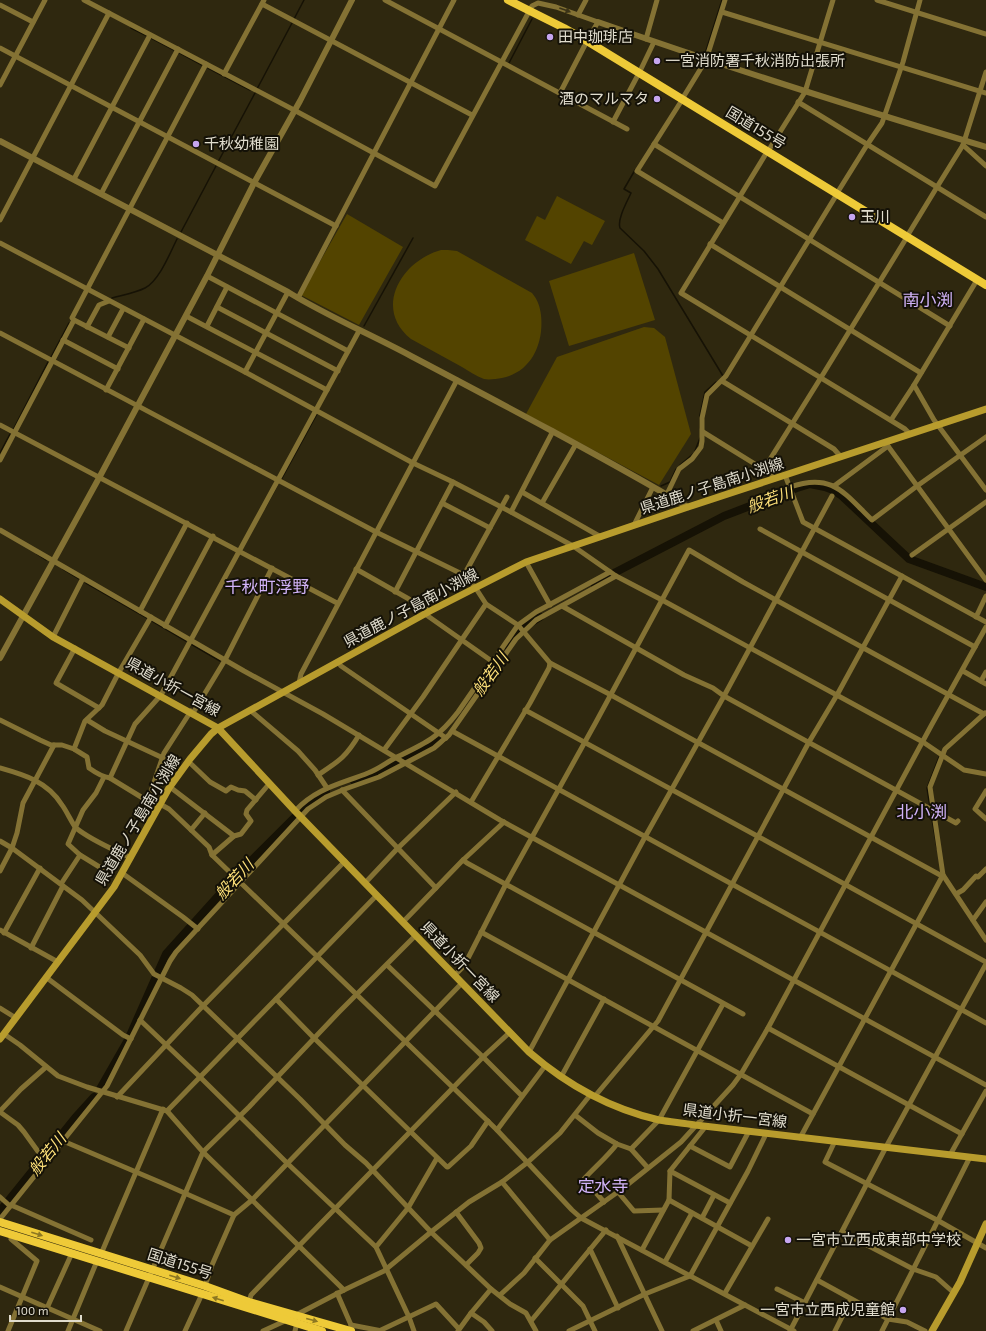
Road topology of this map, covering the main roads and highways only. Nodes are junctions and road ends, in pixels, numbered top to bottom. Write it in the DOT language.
graph roads {
  1 [pos="508,0"];
  2 [pos="518,0"];
  3 [pos="534,5"];
  4 [pos="982,280"];
  5 [pos="986,285"];
  6 [pos="986,409"];
  7 [pos="0,599"];
  8 [pos="218,728"];
  9 [pos="1,1035"];
  10 [pos="986,1159"];
  11 [pos="0,1222"];
  12 [pos="986,1224"];
  13 [pos="0,1231"];
  14 [pos="99,1257"];
  15 [pos="203,1290"];
  16 [pos="296,1323"];
  17 [pos="351,1329"];
  18 [pos="322,1331"];
  19 [pos="932,1331"];
  1 -- 3 [label="highway, 国道155号"];
  2 -- 3 [label="highway, 国道155号"];
  3 -- 4 [label="highway, 国道155号"];
  4 -- 5 [label="highway, 国道155号"];
  6 -- 8 [label="main road, 県道鹿ノ子島南小渕線"];
  7 -- 8 [label="main road, 県道小折一宮線"];
  8 -- 9 [label="main road, 県道鹿ノ子島南小渕線"];
  8 -- 10 [label="main road, 県道小折一宮線"];
  11 -- 14 [label="highway, 国道155号, one-way"];
  12 -- 19 [label="main road"];
  13 -- 14 [label="highway, 国道155号"];
  14 -- 15 [label="highway, 国道155号, one-way"];
  14 -- 15 [label="highway, 国道155号"];
  16 -- 15 [label="highway, 国道155号, one-way"];
  15 -- 16 [label="highway, 国道155号"];
  16 -- 17 [label="highway, 国道155号, one-way"];
  16 -- 18 [label="highway, 国道155号"];
}
